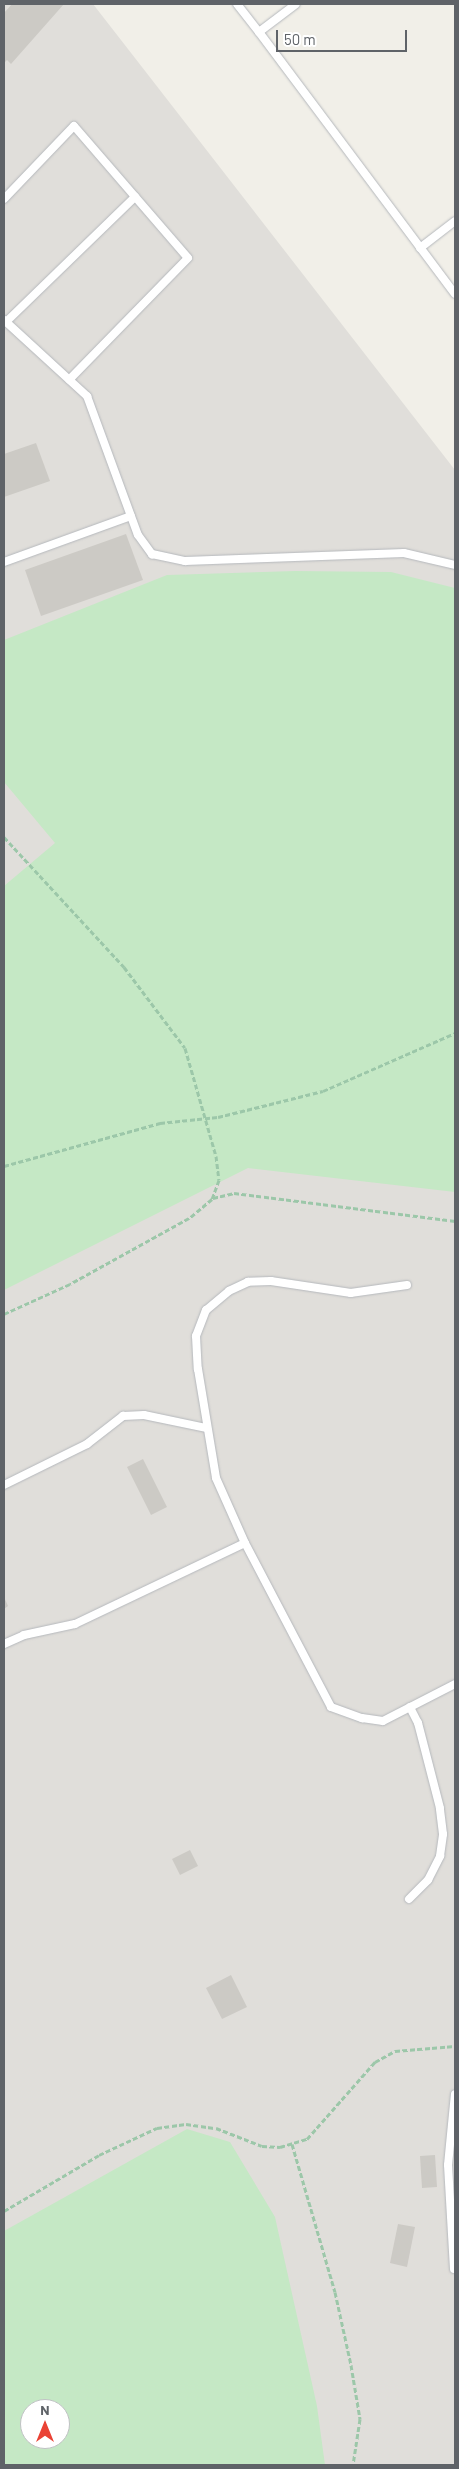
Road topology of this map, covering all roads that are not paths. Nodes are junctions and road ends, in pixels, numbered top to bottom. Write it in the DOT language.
graph roads {
  1 [pos="237,4"];
  2 [pos="296,4"];
  3 [pos="259,32"];
  4 [pos="135,197"];
  5 [pos="4,199"];
  6 [pos="455,220"];
  7 [pos="420,248"];
  8 [pos="455,294"];
  9 [pos="5,321"];
  10 [pos="69,380"];
  11 [pos="131,516"];
  12 [pos="4,562"];
  13 [pos="455,565"];
  14 [pos="407,1285"];
  15 [pos="206,1428"];
  16 [pos="4,1485"];
  17 [pos="244,1543"];
  18 [pos="4,1644"];
  19 [pos="455,1684"];
  20 [pos="410,1707"];
  21 [pos="409,1899"];
  22 [pos="455,2094"];
  23 [pos="454,2269"];
  1 -- 3 [label="lane"];
  2 -- 3 [label="lane"];
  3 -- 7 [label="lane"];
  4 -- 5 [label="lane"];
  4 -- 9 [label="lane"];
  4 -- 10 [label="lane"];
  6 -- 7 [label="lane"];
  7 -- 8 [label="lane"];
  9 -- 10 [label="lane"];
  10 -- 11 [label="lane"];
  11 -- 12 [label="lane"];
  11 -- 13 [label="lane"];
  14 -- 15 [label="lane"];
  15 -- 16 [label="lane"];
  15 -- 17 [label="lane"];
  17 -- 18 [label="lane"];
  17 -- 20 [label="lane"];
  19 -- 20 [label="lane"];
  20 -- 21 [label="lane"];
  22 -- 23 [label="lane"];
}
